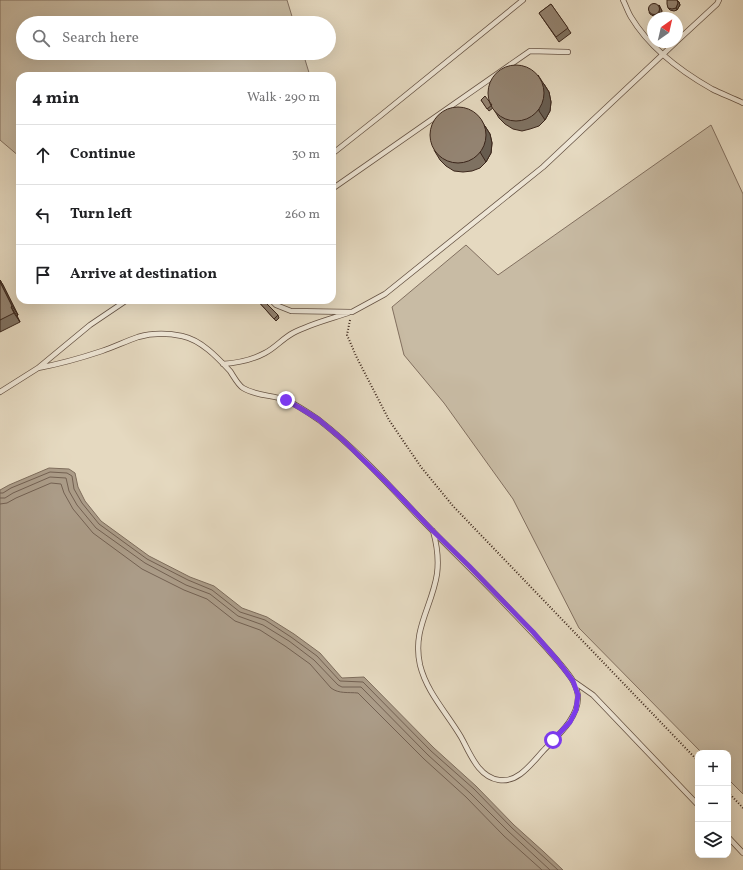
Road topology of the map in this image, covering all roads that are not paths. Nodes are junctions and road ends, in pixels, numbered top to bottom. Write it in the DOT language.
graph roads {
  1 [pos="523,0"];
  2 [pos="623,0"];
  3 [pos="719,0"];
  4 [pos="683,36"];
  5 [pos="670,48"];
  6 [pos="568,52"];
  7 [pos="663,54"];
  8 [pos="743,103"];
  9 [pos="336,151"];
  10 [pos="336,186"];
  11 [pos="120,304"];
  12 [pos="275,304"];
  13 [pos="352,312"];
  14 [pos="223,364"];
  15 [pos="38,368"];
  16 [pos="0,392"];
  17 [pos="433,531"];
  18 [pos="573,681"];
  19 [pos="695,803"];
  20 [pos="731,840"];
  21 [pos="743,853"];
  1 -- 9 [label="lane"];
  2 -- 7 [label="lane"];
  3 -- 4 [label="lane"];
  5 -- 7 [label="lane"];
  6 -- 10 [label="lane"];
  7 -- 8 [label="lane"];
  7 -- 13 [label="lane"];
  11 -- 15 [label="lane"];
  12 -- 13 [label="lane"];
  13 -- 14 [label="lane"];
  14 -- 15 [label="lane"];
  14 -- 17 [label="lane"];
  15 -- 16 [label="lane"];
  17 -- 18 [label="lane"];
  17 -- 18 [label="lane"];
  18 -- 19 [label="lane"];
  20 -- 21 [label="lane"];
}
